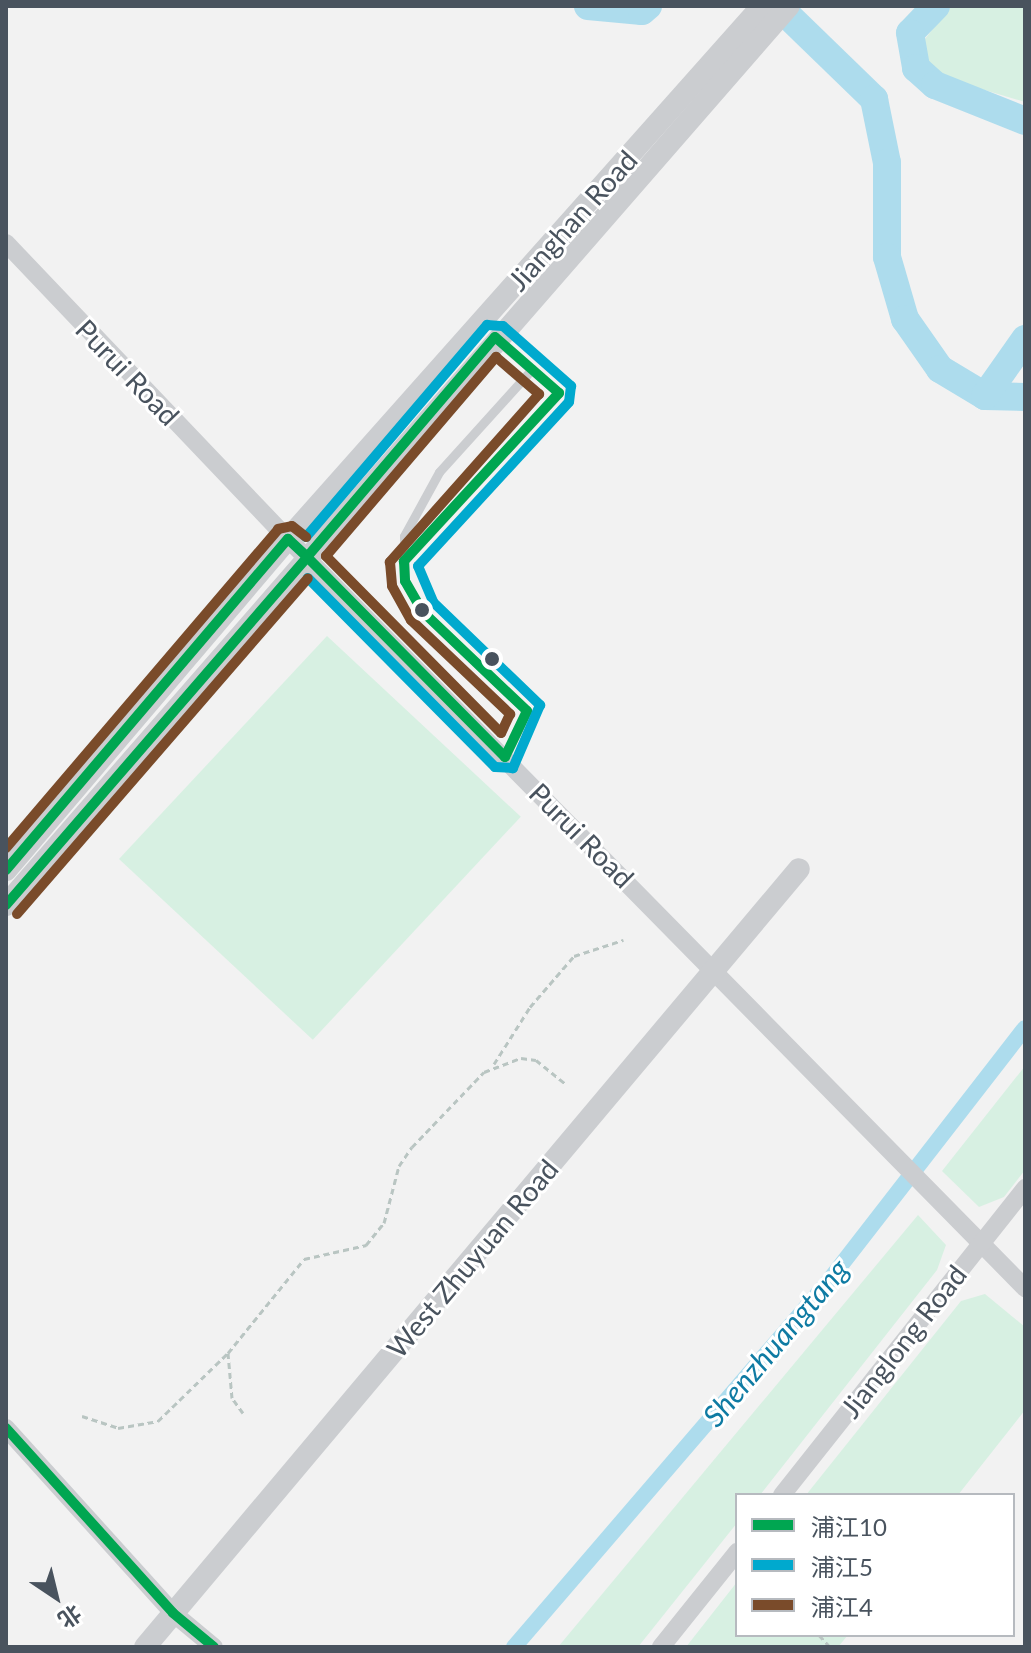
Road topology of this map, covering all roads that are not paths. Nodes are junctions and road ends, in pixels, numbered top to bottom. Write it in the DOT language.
graph roads {
  1 [pos="789,6"];
  2 [pos="761,17"];
  3 [pos="6,243"];
  4 [pos="495,337"];
  5 [pos="532,369"];
  6 [pos="288,539"];
  7 [pos="307,557"];
  8 [pos="404,561"];
  9 [pos="505,757"];
  10 [pos="799,869"];
  11 [pos="6,870"];
  12 [pos="6,905"];
  13 [pos="715,969"];
  14 [pos="1025,1188"];
  15 [pos="981,1243"];
  16 [pos="1025,1288"];
  17 [pos="6,1428"];
  18 [pos="784,1493"];
  19 [pos="735,1554"];
  20 [pos="173,1613"];
  21 [pos="145,1647"];
  22 [pos="214,1647"];
  23 [pos="661,1647"];
  1 -- 2 [label="street"];
  2 -- 4 [label="street"];
  2 -- 6 [label="street, Jianghan Road"];
  3 -- 6 [label="street, Purui Road"];
  4 -- 5 [label="lane"];
  4 -- 7 [label="street"];
  5 -- 8 [label="lane"];
  5 -- 8 [label="lane"];
  6 -- 7 [label="street, Purui Road"];
  6 -- 11 [label="street, Jianghan Road"];
  7 -- 9 [label="street, Purui Road"];
  7 -- 12 [label="street"];
  8 -- 9 [label="lane"];
  9 -- 13 [label="street, Purui Road"];
  10 -- 13 [label="street, West Zhuyuan Road"];
  13 -- 15 [label="street, Purui Road"];
  13 -- 20 [label="street, West Zhuyuan Road"];
  14 -- 15 [label="street, Jianglong Road"];
  15 -- 16 [label="street, Purui Road"];
  15 -- 18 [label="street, Jianglong Road"];
  17 -- 20 [label="street"];
  19 -- 23 [label="street"];
  20 -- 21 [label="street, West Zhuyuan Road"];
  20 -- 22 [label="street"];
}
